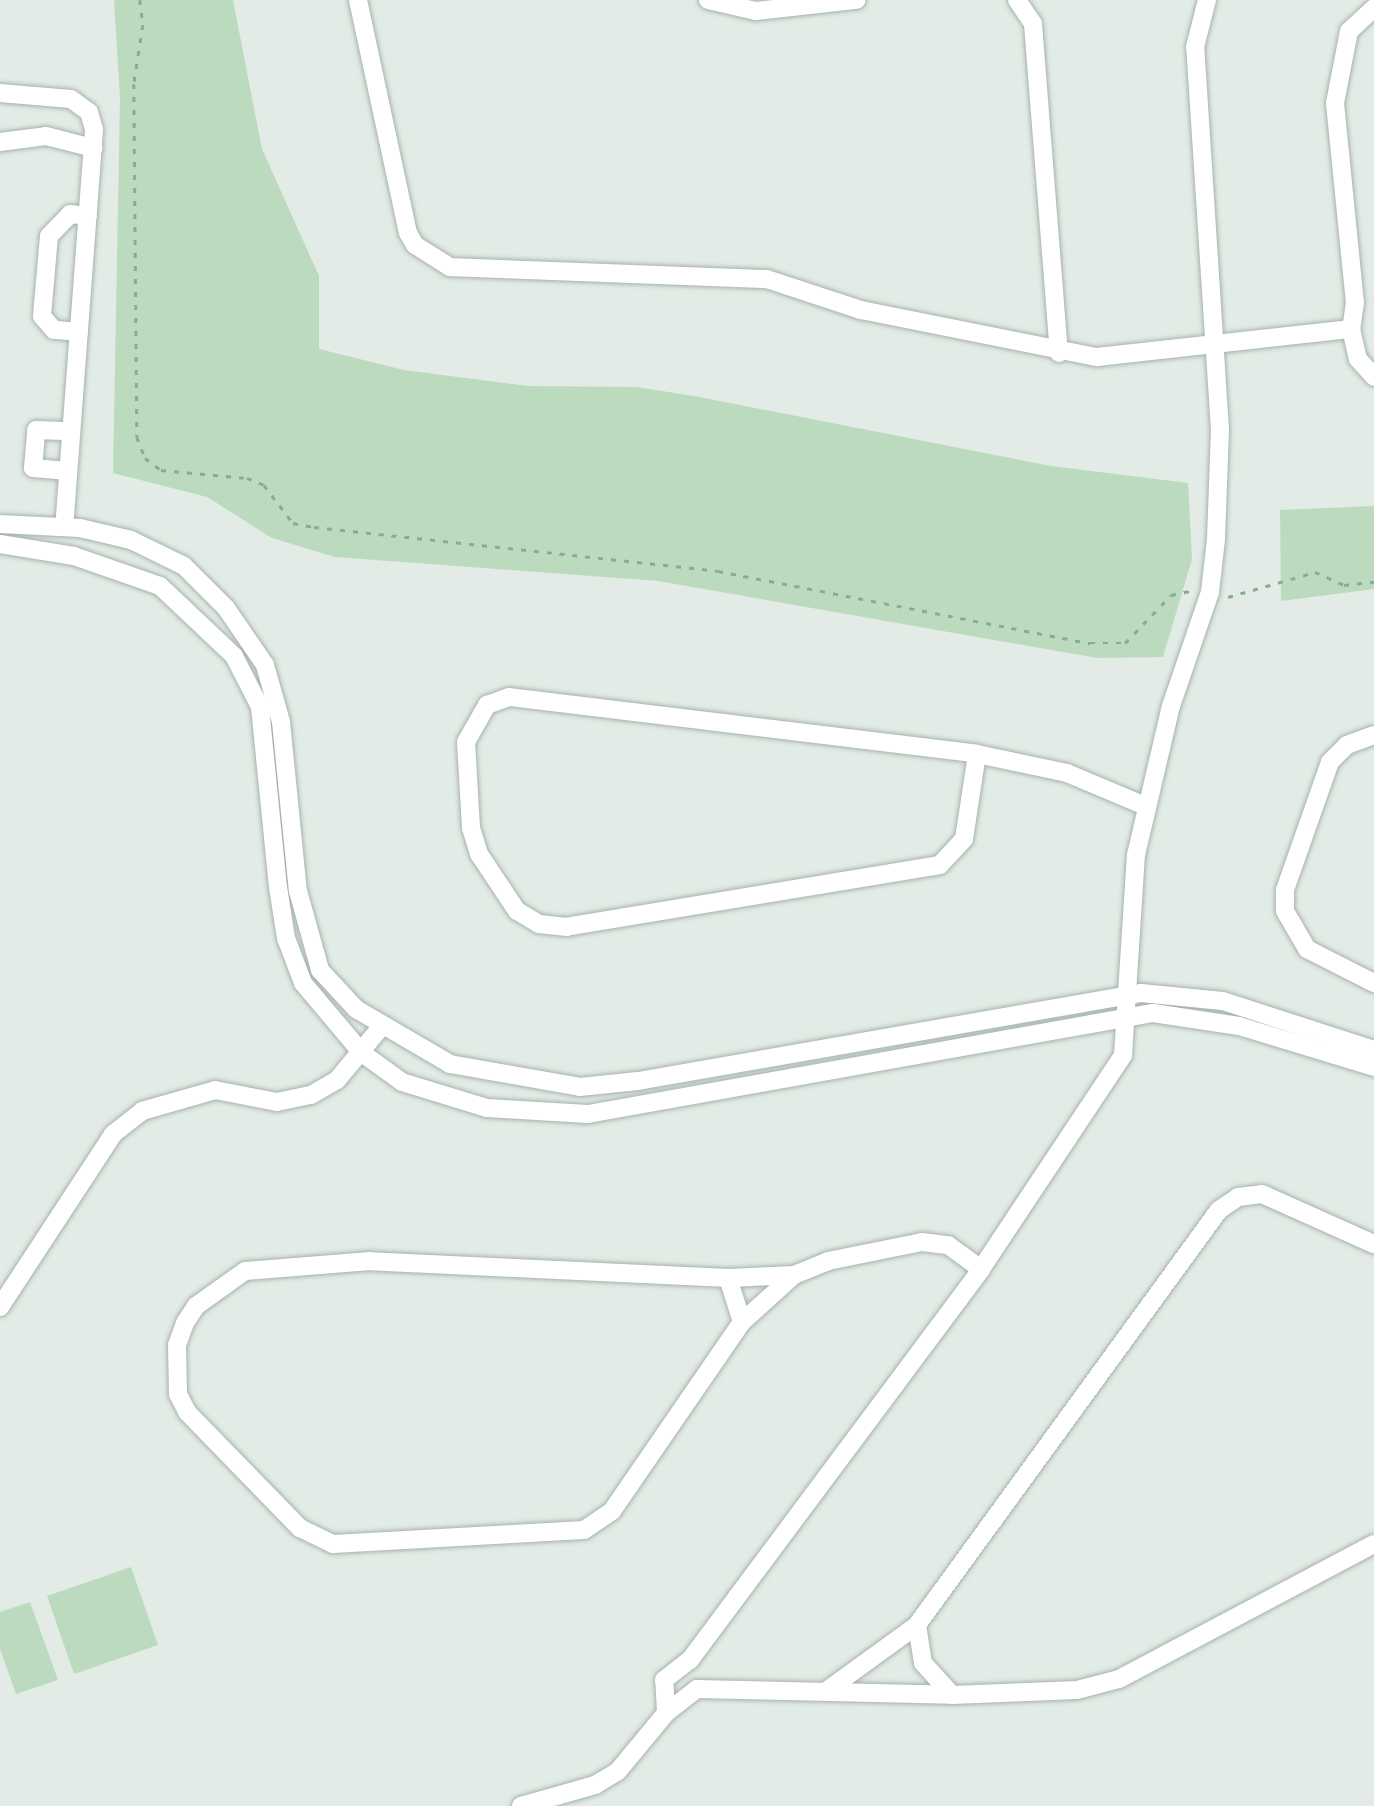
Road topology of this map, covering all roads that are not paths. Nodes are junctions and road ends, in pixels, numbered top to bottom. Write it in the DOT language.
graph roads {
  1 [pos="358,0"];
  2 [pos="708,0"];
  3 [pos="856,0"];
  4 [pos="1018,0"];
  5 [pos="1207,0"];
  6 [pos="1374,8"];
  7 [pos="0,93"];
  8 [pos="0,142"];
  9 [pos="93,148"];
  10 [pos="88,216"];
  11 [pos="1351,328"];
  12 [pos="79,332"];
  13 [pos="1212,348"];
  14 [pos="1059,354"];
  15 [pos="1374,377"];
  16 [pos="71,431"];
  17 [pos="68,471"];
  18 [pos="0,524"];
  19 [pos="72,527"];
  20 [pos="0,544"];
  21 [pos="74,556"];
  22 [pos="1374,735"];
  23 [pos="977,754"];
  24 [pos="1145,806"];
  25 [pos="1374,984"];
  26 [pos="1124,994"];
  27 [pos="1124,1016"];
  28 [pos="381,1026"];
  29 [pos="1374,1050"];
  30 [pos="362,1053"];
  31 [pos="1374,1067"];
  32 [pos="1374,1244"];
  33 [pos="980,1269"];
  34 [pos="794,1275"];
  35 [pos="728,1278"];
  36 [pos="0,1307"];
  37 [pos="742,1322"];
  38 [pos="1374,1544"];
  39 [pos="917,1625"];
  40 [pos="690,1660"];
  41 [pos="698,1689"];
  42 [pos="829,1689"];
  43 [pos="952,1696"];
  44 [pos="666,1714"];
  45 [pos="520,1806"];
  1 -- 14 [label="street"];
  2 -- 3 [label="street"];
  4 -- 14 [label="street"];
  5 -- 13 [label="street"];
  6 -- 11 [label="street"];
  7 -- 9 [label="street"];
  8 -- 9 [label="street"];
  9 -- 10 [label="street"];
  10 -- 12 [label="street"];
  10 -- 12 [label="street"];
  11 -- 13 [label="street"];
  11 -- 15 [label="street"];
  12 -- 16 [label="street"];
  13 -- 14 [label="street"];
  13 -- 24 [label="street"];
  16 -- 17 [label="street"];
  16 -- 17 [label="street"];
  17 -- 19 [label="street"];
  18 -- 19 [label="street"];
  19 -- 21 [label="street"];
  19 -- 28 [label="street"];
  20 -- 21 [label="street"];
  21 -- 30 [label="street"];
  22 -- 25 [label="street"];
  23 -- 23 [label="street"];
  23 -- 24 [label="street"];
  24 -- 26 [label="street"];
  26 -- 27 [label="street"];
  26 -- 28 [label="street"];
  26 -- 29 [label="street"];
  27 -- 30 [label="street"];
  27 -- 31 [label="street"];
  27 -- 33 [label="street"];
  28 -- 30 [label="street"];
  30 -- 36 [label="street"];
  32 -- 39 [label="street"];
  33 -- 34 [label="street"];
  33 -- 40 [label="street"];
  34 -- 35 [label="street"];
  34 -- 37 [label="street"];
  35 -- 37 [label="street"];
  35 -- 37 [label="street"];
  38 -- 43 [label="street"];
  39 -- 42 [label="street"];
  39 -- 43 [label="street"];
  40 -- 41 [label="street"];
  40 -- 44 [label="street"];
  41 -- 42 [label="street"];
  41 -- 44 [label="street"];
  42 -- 43 [label="street"];
  44 -- 45 [label="street"];
}
